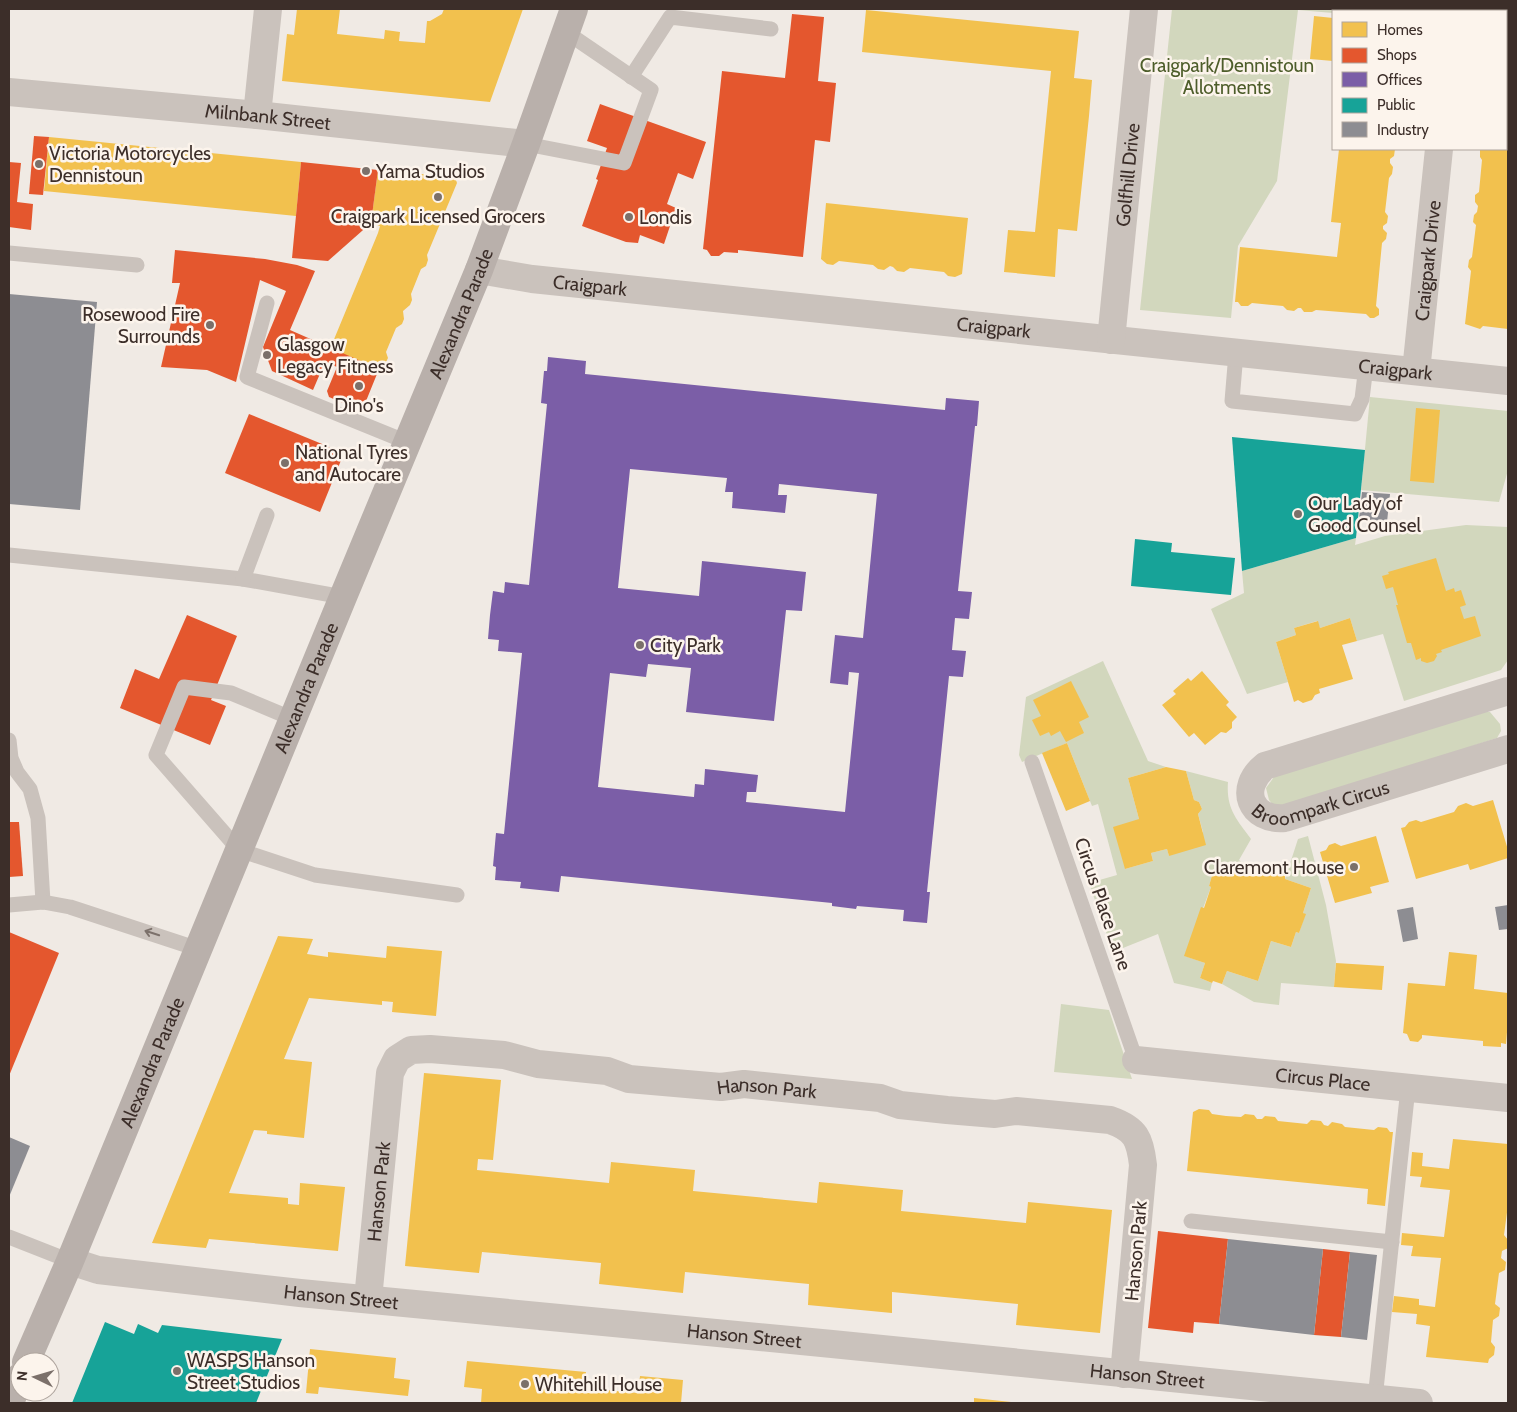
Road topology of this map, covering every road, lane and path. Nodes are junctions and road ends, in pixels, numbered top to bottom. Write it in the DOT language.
graph roads {
  1 [pos="268,9"];
  2 [pos="1144,9"];
  3 [pos="570,21"];
  4 [pos="771,29"];
  5 [pos="631,77"];
  6 [pos="9,92"];
  7 [pos="257,115"];
  8 [pos="526,144"];
  9 [pos="1439,150"];
  10 [pos="9,253"];
  11 [pos="137,265"];
  12 [pos="479,270"];
  13 [pos="267,303"];
  14 [pos="1111,340"];
  15 [pos="1236,353"];
  16 [pos="1366,366"];
  17 [pos="1416,371"];
  18 [pos="1508,381"];
  19 [pos="407,442"];
  20 [pos="267,515"];
  21 [pos="9,554"];
  22 [pos="243,579"];
  23 [pos="343,596"];
  24 [pos="1508,691"];
  25 [pos="293,719"];
  26 [pos="9,740"];
  27 [pos="1508,750"];
  28 [pos="1032,762"];
  29 [pos="239,850"];
  30 [pos="457,896"];
  31 [pos="43,902"];
  32 [pos="9,905"];
  33 [pos="198,949"];
  34 [pos="1136,1060"];
  35 [pos="1408,1088"];
  36 [pos="1508,1098"];
  37 [pos="1190,1221"];
  38 [pos="9,1237"];
  39 [pos="1392,1242"];
  40 [pos="70,1261"];
  41 [pos="368,1299"];
  42 [pos="30,1352"];
  43 [pos="1124,1374"];
  44 [pos="1375,1399"];
  45 [pos="1419,1403"];
  1 -- 7 [label="street"];
  2 -- 14 [label="street, Golfhill Drive"];
  3 -- 5 [label="lane"];
  3 -- 8 [label="main road, Alexandra Parade"];
  4 -- 5 [label="lane"];
  5 -- 8 [label="lane"];
  6 -- 7 [label="street, Milnbank Street"];
  7 -- 8 [label="street, Milnbank Street"];
  8 -- 12 [label="main road, Alexandra Parade"];
  9 -- 17 [label="street, Craigpark Drive"];
  10 -- 11 [label="lane"];
  12 -- 14 [label="street, Craigpark"];
  12 -- 19 [label="main road, Alexandra Parade"];
  13 -- 19 [label="lane"];
  14 -- 15 [label="street, Craigpark"];
  15 -- 16 [label="street, Craigpark"];
  15 -- 16 [label="lane"];
  16 -- 17 [label="street, Craigpark"];
  17 -- 18 [label="street, Craigpark"];
  19 -- 23 [label="main road, Alexandra Parade"];
  20 -- 22 [label="lane"];
  21 -- 22 [label="lane"];
  22 -- 23 [label="lane"];
  23 -- 25 [label="main road, Alexandra Parade"];
  24 -- 27 [label="street, Broompark Circus"];
  25 -- 29 [label="main road, Alexandra Parade"];
  25 -- 29 [label="lane"];
  26 -- 31 [label="lane"];
  28 -- 34 [label="lane, Circus Place Lane"];
  29 -- 30 [label="lane"];
  29 -- 33 [label="main road, Alexandra Parade"];
  31 -- 32 [label="lane"];
  33 -- 31 [label="lane, one-way"];
  33 -- 40 [label="main road, Alexandra Parade"];
  34 -- 35 [label="street, Circus Place"];
  35 -- 36 [label="street, Circus Place"];
  35 -- 39 [label="lane"];
  37 -- 39 [label="lane"];
  38 -- 40 [label="lane"];
  39 -- 44 [label="lane"];
  40 -- 41 [label="street, Hanson Street"];
  40 -- 42 [label="main road, Alexandra Parade"];
  41 -- 43 [label="street, Hanson Street"];
  41 -- 43 [label="street, Hanson Park"];
  43 -- 44 [label="street, Hanson Street"];
  44 -- 45 [label="street, Hanson Street"];
}
